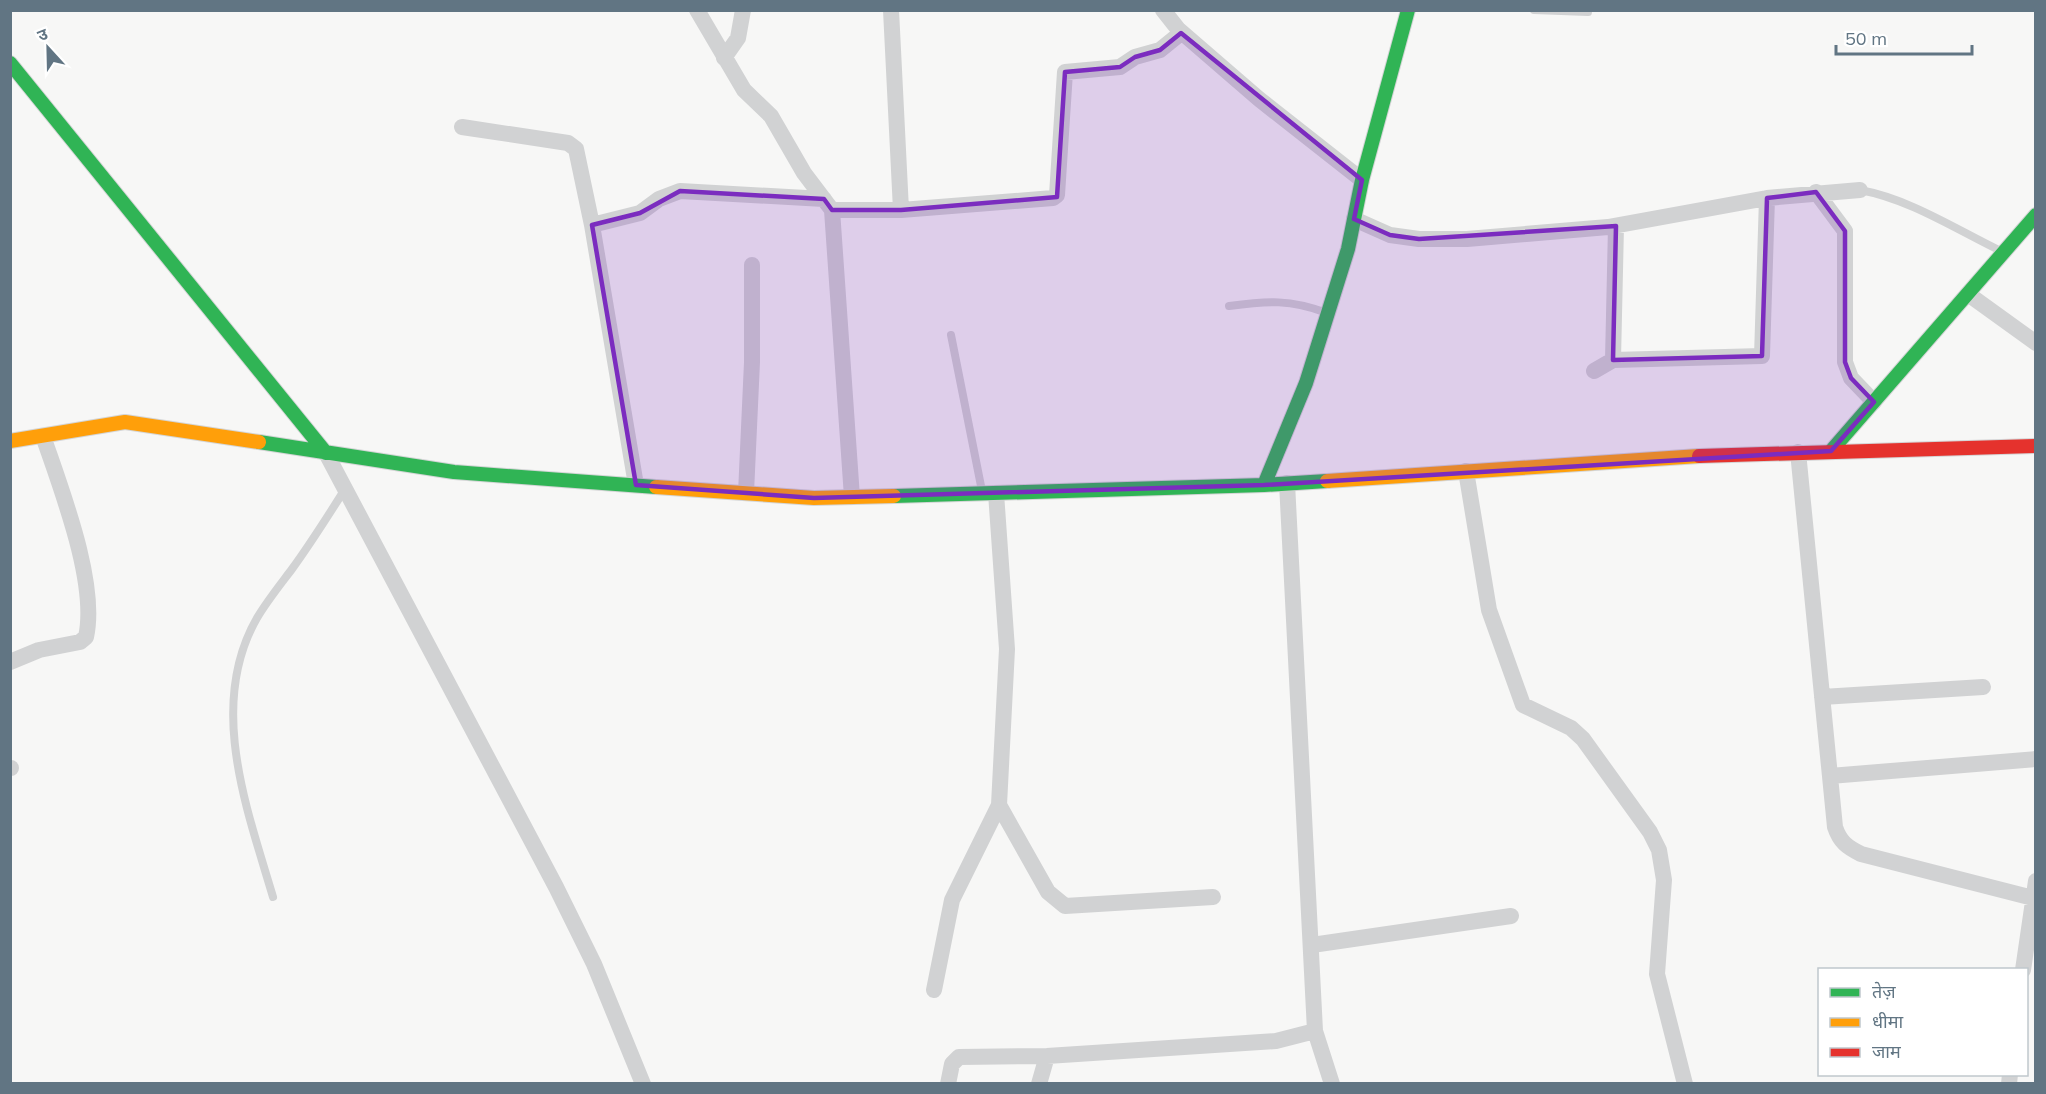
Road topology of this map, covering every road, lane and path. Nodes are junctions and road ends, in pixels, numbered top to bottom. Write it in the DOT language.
graph roads {
  1 [pos="697,10"];
  2 [pos="743,10"];
  3 [pos="891,10"];
  4 [pos="1163,10"];
  5 [pos="1408,10"];
  6 [pos="1534,10"];
  7 [pos="1588,12"];
  8 [pos="1181,33"];
  9 [pos="724,58"];
  10 [pos="10,63"];
  11 [pos="462,127"];
  12 [pos="1362,180"];
  13 [pos="1860,190"];
  14 [pos="1816,192"];
  15 [pos="1767,198"];
  16 [pos="828,204"];
  17 [pos="901,210"];
  18 [pos="2036,215"];
  19 [pos="1354,219"];
  20 [pos="592,225"];
  21 [pos="1616,226"];
  22 [pos="2003,253"];
  23 [pos="752,265"];
  24 [pos="1968,294"];
  25 [pos="1229,306"];
  26 [pos="1328,313"];
  27 [pos="951,335"];
  28 [pos="2036,344"];
  29 [pos="1613,360"];
  30 [pos="1594,371"];
  31 [pos="1874,402"];
  32 [pos="43,436"];
  33 [pos="10,441"];
  34 [pos="2036,446"];
  35 [pos="1831,451"];
  36 [pos="1798,452"];
  37 [pos="326,453"];
  38 [pos="1466,471"];
  39 [pos="1287,483"];
  40 [pos="636,485"];
  41 [pos="1264,485"];
  42 [pos="346,489"];
  43 [pos="746,493"];
  44 [pos="989,493"];
  45 [pos="852,497"];
  46 [pos="10,663"];
  47 [pos="1983,687"];
  48 [pos="1822,697"];
  49 [pos="2036,759"];
  50 [pos="1830,776"];
  51 [pos="999,805"];
  52 [pos="2036,880"];
  53 [pos="273,897"];
  54 [pos="1213,897"];
  55 [pos="2033,898"];
  56 [pos="1511,916"];
  57 [pos="1312,945"];
  58 [pos="2023,968"];
  59 [pos="934,990"];
  60 [pos="1315,1031"];
  61 [pos="1047,1056"];
  62 [pos="644,1083"];
  63 [pos="948,1083"];
  64 [pos="1039,1083"];
  65 [pos="1332,1083"];
  66 [pos="1685,1083"];
  1 -- 9 [label="street"];
  2 -- 9 [label="street"];
  3 -- 17 [label="street"];
  4 -- 8 [label="street"];
  5 -- 12 [label="main road"];
  6 -- 7 [label="lane"];
  8 -- 12 [label="street"];
  8 -- 17 [label="street"];
  9 -- 16 [label="street"];
  10 -- 37 [label="main road"];
  11 -- 20 [label="street"];
  12 -- 19 [label="main road"];
  13 -- 14 [label="street"];
  13 -- 22 [label="lane"];
  14 -- 15 [label="street"];
  14 -- 31 [label="street"];
  15 -- 21 [label="street"];
  15 -- 29 [label="street"];
  16 -- 17 [label="street"];
  16 -- 20 [label="street"];
  16 -- 45 [label="street"];
  18 -- 22 [label="main road"];
  19 -- 21 [label="street"];
  19 -- 26 [label="main road"];
  20 -- 40 [label="street"];
  21 -- 29 [label="street"];
  22 -- 24 [label="main road"];
  23 -- 43 [label="street"];
  24 -- 28 [label="street"];
  24 -- 31 [label="main road"];
  25 -- 26 [label="lane"];
  26 -- 41 [label="main road"];
  27 -- 44 [label="lane"];
  29 -- 30 [label="street"];
  31 -- 35 [label="main road"];
  32 -- 33 [label="main road"];
  32 -- 37 [label="main road"];
  32 -- 46 [label="street"];
  34 -- 35 [label="main road"];
  35 -- 36 [label="main road"];
  36 -- 38 [label="main road"];
  36 -- 48 [label="street"];
  37 -- 40 [label="main road"];
  37 -- 42 [label="street"];
  38 -- 39 [label="main road"];
  38 -- 66 [label="street"];
  39 -- 41 [label="main road"];
  39 -- 57 [label="street"];
  40 -- 43 [label="main road"];
  41 -- 44 [label="main road"];
  42 -- 53 [label="lane"];
  42 -- 62 [label="street"];
  43 -- 45 [label="main road"];
  44 -- 45 [label="main road"];
  44 -- 51 [label="street"];
  47 -- 48 [label="street"];
  48 -- 50 [label="street"];
  49 -- 50 [label="street"];
  50 -- 55 [label="street"];
  51 -- 54 [label="street"];
  51 -- 59 [label="street"];
  52 -- 55 [label="street"];
  55 -- 58 [label="street"];
  56 -- 57 [label="street"];
  57 -- 60 [label="street"];
  60 -- 61 [label="street"];
  60 -- 65 [label="street"];
  61 -- 63 [label="street"];
  61 -- 64 [label="street"];
}
